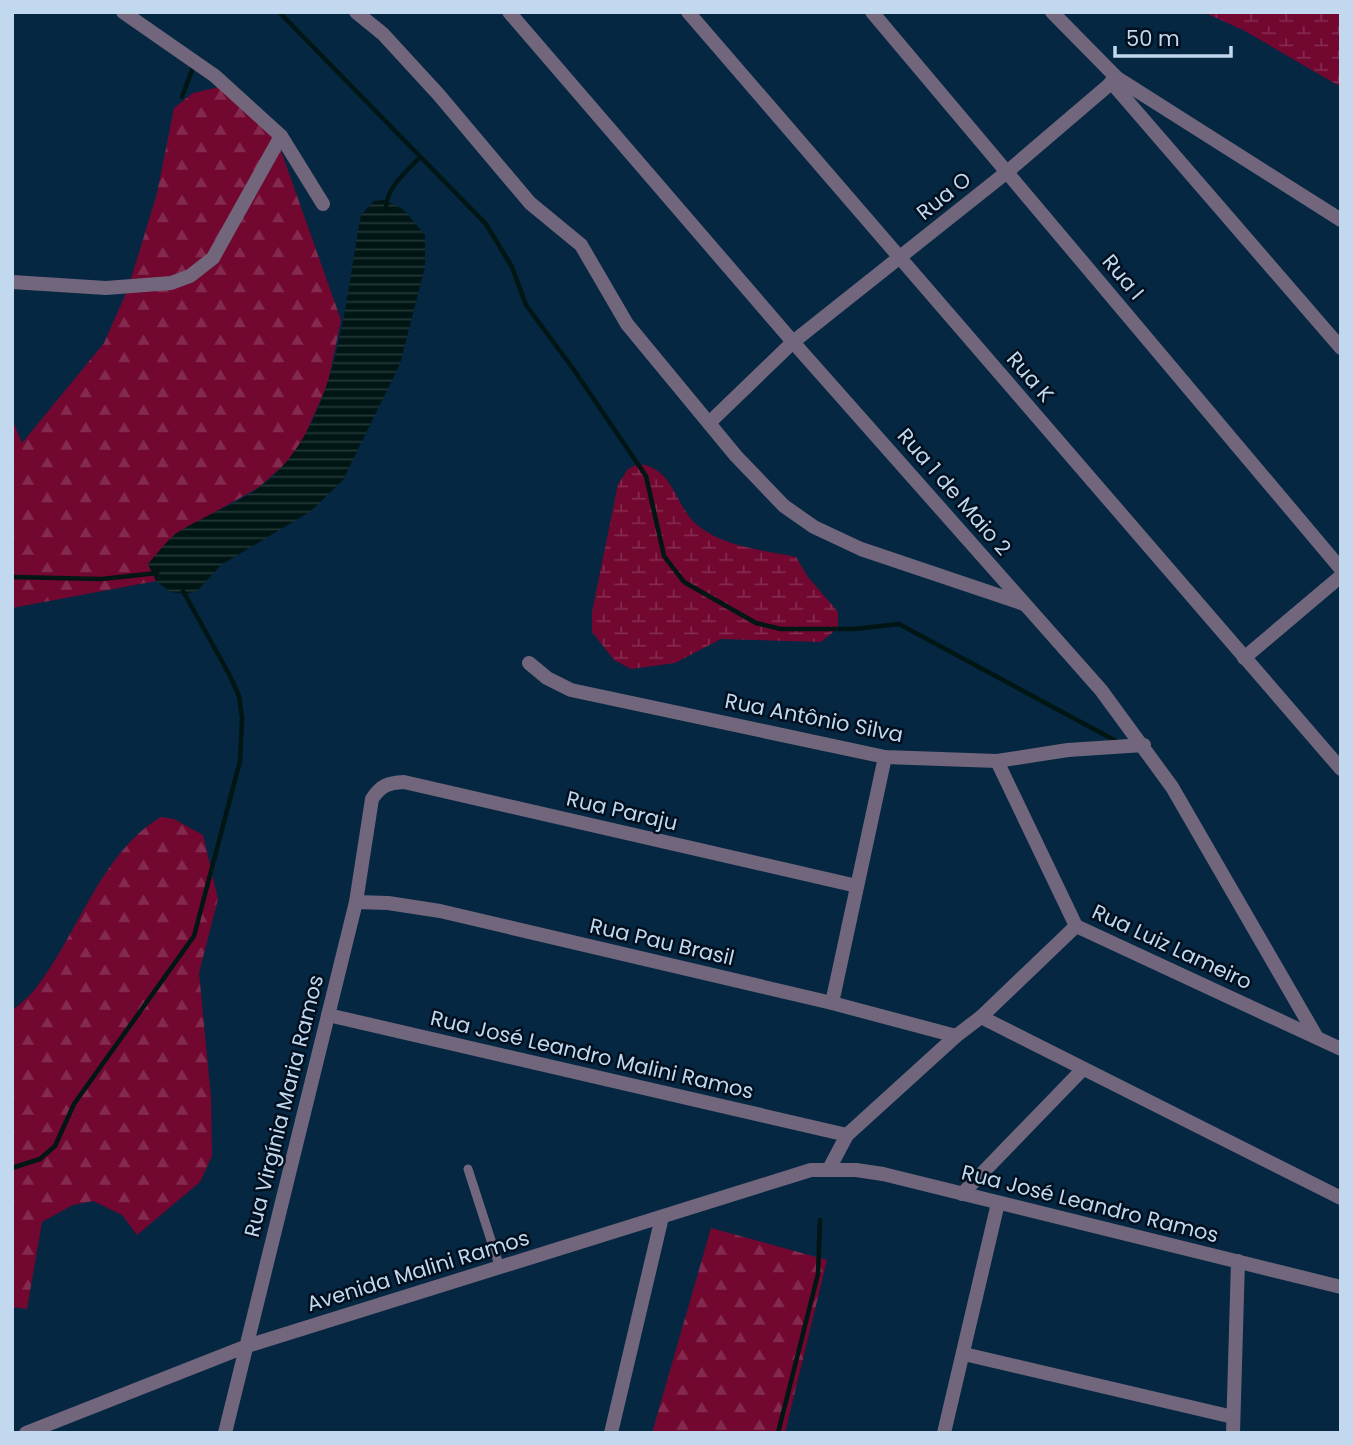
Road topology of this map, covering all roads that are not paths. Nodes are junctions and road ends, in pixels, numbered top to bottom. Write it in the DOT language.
graph roads {
  1 [pos="123,12"];
  2 [pos="509,12"];
  3 [pos="688,12"];
  4 [pos="872,12"];
  5 [pos="1052,12"];
  6 [pos="367,15"];
  7 [pos="1114,80"];
  8 [pos="281,136"];
  9 [pos="1007,172"];
  10 [pos="323,204"];
  11 [pos="1341,220"];
  12 [pos="900,259"];
  13 [pos="12,282"];
  14 [pos="793,342"];
  15 [pos="1341,348"];
  16 [pos="709,424"];
  17 [pos="1341,569"];
  18 [pos="1341,576"];
  19 [pos="1025,604"];
  20 [pos="1244,658"];
  21 [pos="529,663"];
  22 [pos="1144,745"];
  23 [pos="885,757"];
  24 [pos="997,761"];
  25 [pos="1341,769"];
  26 [pos="379,789"];
  27 [pos="857,886"];
  28 [pos="356,902"];
  29 [pos="1076,926"];
  30 [pos="832,1003"];
  31 [pos="328,1015"];
  32 [pos="981,1017"];
  33 [pos="956,1036"];
  34 [pos="1316,1036"];
  35 [pos="1341,1049"];
  36 [pos="1083,1069"];
  37 [pos="847,1135"];
  38 [pos="468,1169"];
  39 [pos="829,1169"];
  40 [pos="962,1194"];
  41 [pos="1341,1198"];
  42 [pos="998,1203"];
  43 [pos="662,1217"];
  44 [pos="1238,1261"];
  45 [pos="500,1268"];
  46 [pos="1341,1287"];
  47 [pos="247,1346"];
  48 [pos="964,1354"];
  49 [pos="1233,1417"];
  50 [pos="227,1432"];
  51 [pos="26,1433"];
  52 [pos="611,1433"];
  53 [pos="944,1433"];
  54 [pos="1233,1433"];
  1 -- 8 [label="street"];
  2 -- 14 [label="street, Rua 1 de Maio 2"];
  3 -- 12 [label="street, Rua K"];
  4 -- 9 [label="street, Rua I"];
  5 -- 7 [label="street"];
  6 -- 16 [label="street"];
  7 -- 9 [label="street, Rua O"];
  7 -- 11 [label="street"];
  7 -- 15 [label="street"];
  8 -- 10 [label="street"];
  8 -- 13 [label="street"];
  9 -- 12 [label="street, Rua O"];
  9 -- 17 [label="street, Rua I"];
  12 -- 14 [label="street, Rua O"];
  12 -- 20 [label="street, Rua K"];
  14 -- 16 [label="street, Rua O"];
  14 -- 19 [label="street, Rua 1 de Maio 2"];
  16 -- 19 [label="street"];
  18 -- 20 [label="street"];
  19 -- 22 [label="street, Rua 1 de Maio 2"];
  20 -- 25 [label="street, Rua K"];
  21 -- 23 [label="street, Rua Antônio Silva"];
  22 -- 24 [label="street, Rua Antônio Silva"];
  22 -- 34 [label="street, Rua 1 de Maio 2"];
  23 -- 24 [label="street, Rua Antônio Silva"];
  23 -- 27 [label="street"];
  24 -- 29 [label="street, Rua Luiz Lameiro"];
  26 -- 27 [label="street, Rua Paraju"];
  26 -- 28 [label="street, Rua Virgínia Maria Ramos"];
  27 -- 30 [label="street"];
  28 -- 30 [label="street, Rua Pau Brasil"];
  28 -- 31 [label="street, Rua Virgínia Maria Ramos"];
  29 -- 32 [label="street"];
  29 -- 34 [label="street, Rua Luiz Lameiro"];
  30 -- 33 [label="street, Rua Pau Brasil"];
  31 -- 37 [label="street, Rua José Leandro Malini Ramos"];
  31 -- 47 [label="street, Rua Virgínia Maria Ramos"];
  32 -- 33 [label="street"];
  32 -- 36 [label="street"];
  33 -- 37 [label="street"];
  34 -- 35 [label="street, Rua Luiz Lameiro"];
  36 -- 40 [label="street"];
  36 -- 41 [label="street"];
  37 -- 39 [label="street"];
  38 -- 45 [label="lane"];
  39 -- 40 [label="street, Rua José Leandro Ramos"];
  39 -- 43 [label="street, Avenida Malini Ramos"];
  40 -- 42 [label="street, Rua José Leandro Ramos"];
  42 -- 44 [label="street, Rua José Leandro Ramos"];
  42 -- 48 [label="street"];
  43 -- 45 [label="street, Avenida Malini Ramos"];
  43 -- 52 [label="street"];
  44 -- 46 [label="street, Rua José Leandro Ramos"];
  44 -- 49 [label="street"];
  45 -- 47 [label="street, Avenida Malini Ramos"];
  47 -- 50 [label="street, Rua Virgínia Maria Ramos"];
  47 -- 51 [label="street, Avenida Malini Ramos"];
  48 -- 49 [label="street"];
  48 -- 53 [label="street"];
  49 -- 54 [label="street"];
}
